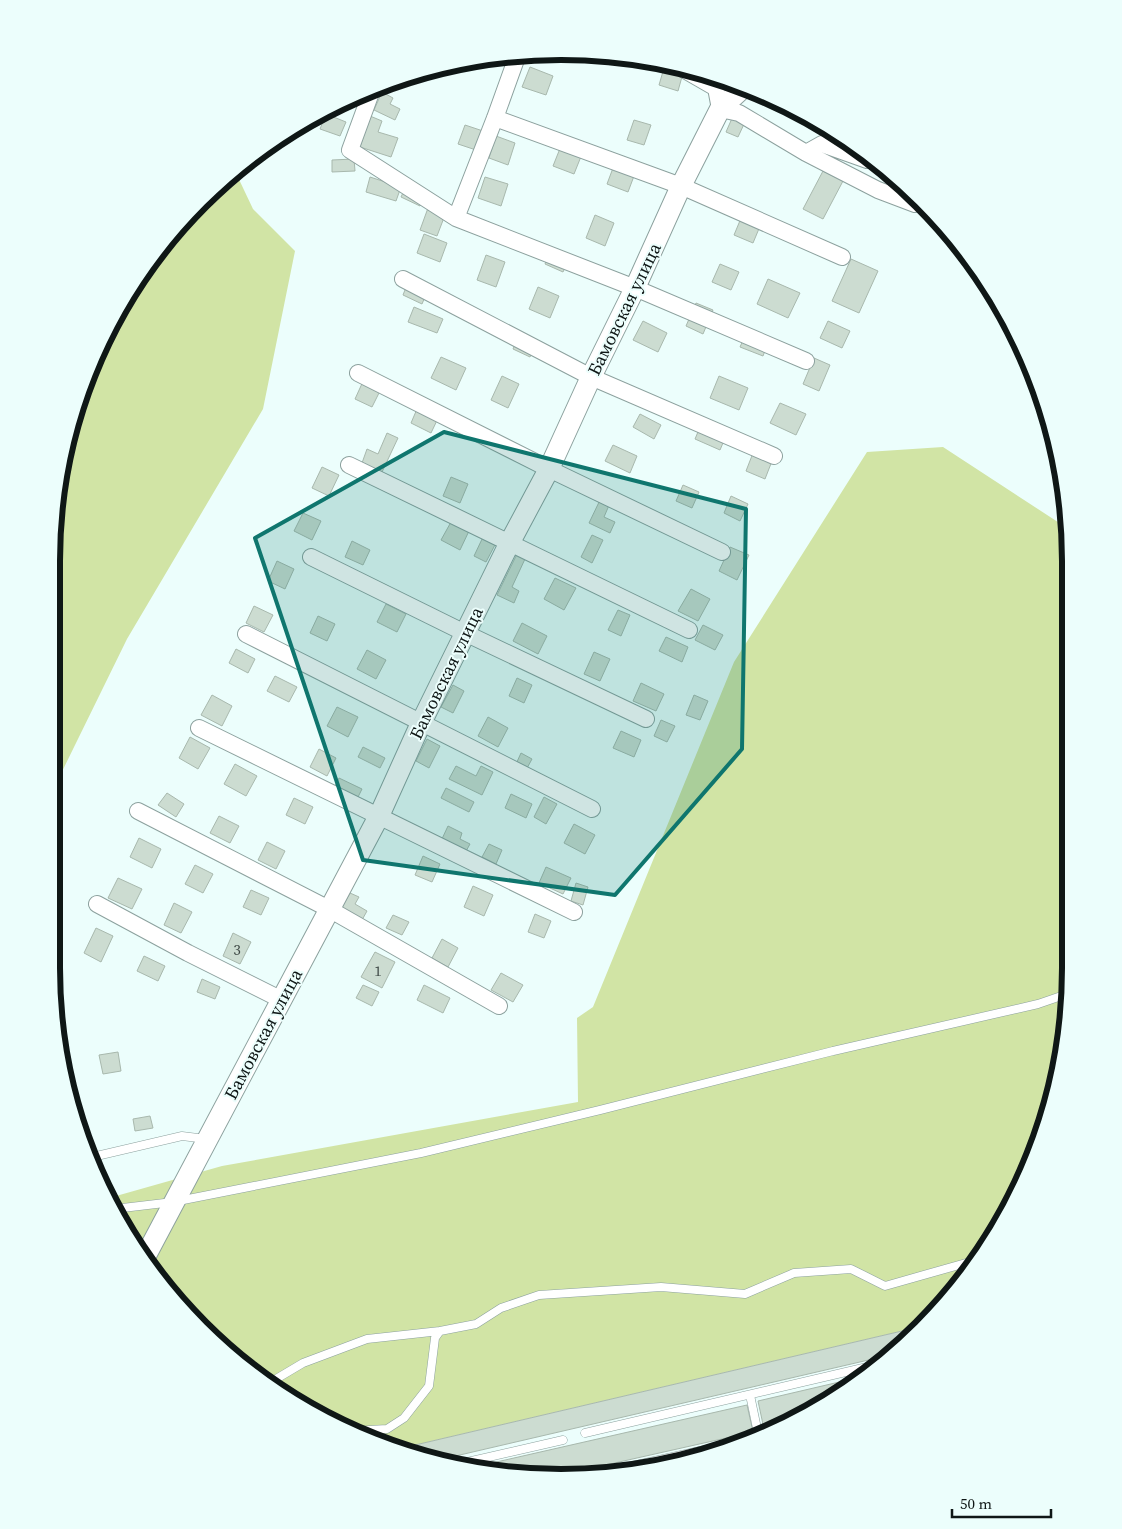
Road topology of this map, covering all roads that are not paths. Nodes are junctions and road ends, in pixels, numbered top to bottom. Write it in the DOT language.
graph roads {
  1 [pos="515,62"];
  2 [pos="704,81"];
  3 [pos="738,93"];
  4 [pos="369,98"];
  5 [pos="720,109"];
  6 [pos="495,118"];
  7 [pos="806,153"];
  8 [pos="855,156"];
  9 [pos="681,186"];
  10 [pos="910,202"];
  11 [pos="456,218"];
  12 [pos="842,257"];
  13 [pos="403,279"];
  14 [pos="635,288"];
  15 [pos="806,361"];
  16 [pos="358,373"];
  17 [pos="591,377"];
  18 [pos="774,456"];
  19 [pos="349,465"];
  20 [pos="549,469"];
  21 [pos="510,542"];
  22 [pos="722,552"];
  23 [pos="311,557"];
  24 [pos="689,630"];
  25 [pos="465,633"];
  26 [pos="246,634"];
  27 [pos="646,719"];
  28 [pos="421,723"];
  29 [pos="199,728"];
  30 [pos="592,809"];
  31 [pos="138,812"];
  32 [pos="378,816"];
  33 [pos="97,904"];
  34 [pos="328,909"];
  35 [pos="574,912"];
  36 [pos="1061,996"];
  37 [pos="282,1000"];
  38 [pos="500,1006"];
  39 [pos="208,1139"];
  40 [pos="97,1156"];
  41 [pos="174,1202"];
  42 [pos="121,1207"];
  43 [pos="148,1251"];
  44 [pos="965,1263"];
  45 [pos="440,1331"];
  46 [pos="861,1368"];
  47 [pos="275,1379"];
  48 [pos="750,1395"];
  49 [pos="756,1429"];
  50 [pos="368,1431"];
  51 [pos="585,1433"];
  52 [pos="564,1440"];
  53 [pos="473,1461"];
  1 -- 6 [label="street"];
  2 -- 5 [label="street"];
  3 -- 5 [label="street, Бамовская улица"];
  4 -- 11 [label="street"];
  5 -- 7 [label="street"];
  5 -- 9 [label="street, Бамовская улица"];
  6 -- 9 [label="street"];
  6 -- 11 [label="street"];
  7 -- 8 [label="street"];
  7 -- 10 [label="street"];
  9 -- 12 [label="street"];
  9 -- 14 [label="street, Бамовская улица"];
  11 -- 14 [label="street"];
  13 -- 17 [label="street"];
  14 -- 15 [label="street"];
  14 -- 17 [label="street, Бамовская улица"];
  16 -- 20 [label="street"];
  17 -- 18 [label="street"];
  17 -- 20 [label="street, Бамовская улица"];
  19 -- 21 [label="street"];
  20 -- 21 [label="street, Бамовская улица"];
  20 -- 22 [label="street"];
  21 -- 24 [label="street"];
  21 -- 25 [label="street, Бамовская улица"];
  23 -- 25 [label="street"];
  25 -- 27 [label="street"];
  25 -- 28 [label="street, Бамовская улица"];
  26 -- 28 [label="street"];
  28 -- 30 [label="street"];
  28 -- 32 [label="street, Бамовская улица"];
  29 -- 32 [label="street"];
  31 -- 34 [label="street"];
  32 -- 34 [label="street, Бамовская улица"];
  32 -- 35 [label="street"];
  33 -- 37 [label="street"];
  34 -- 37 [label="street, Бамовская улица"];
  34 -- 38 [label="street"];
  36 -- 41 [label="lane"];
  37 -- 39 [label="street, Бамовская улица"];
  39 -- 40 [label="lane"];
  39 -- 41 [label="street, Бамовская улица"];
  41 -- 42 [label="lane"];
  41 -- 43 [label="street, Бамовская улица"];
  44 -- 45 [label="lane"];
  45 -- 47 [label="lane"];
  45 -- 50 [label="lane"];
  46 -- 48 [label="lane"];
  48 -- 49 [label="lane"];
  48 -- 51 [label="lane"];
  52 -- 53 [label="lane"];
}
